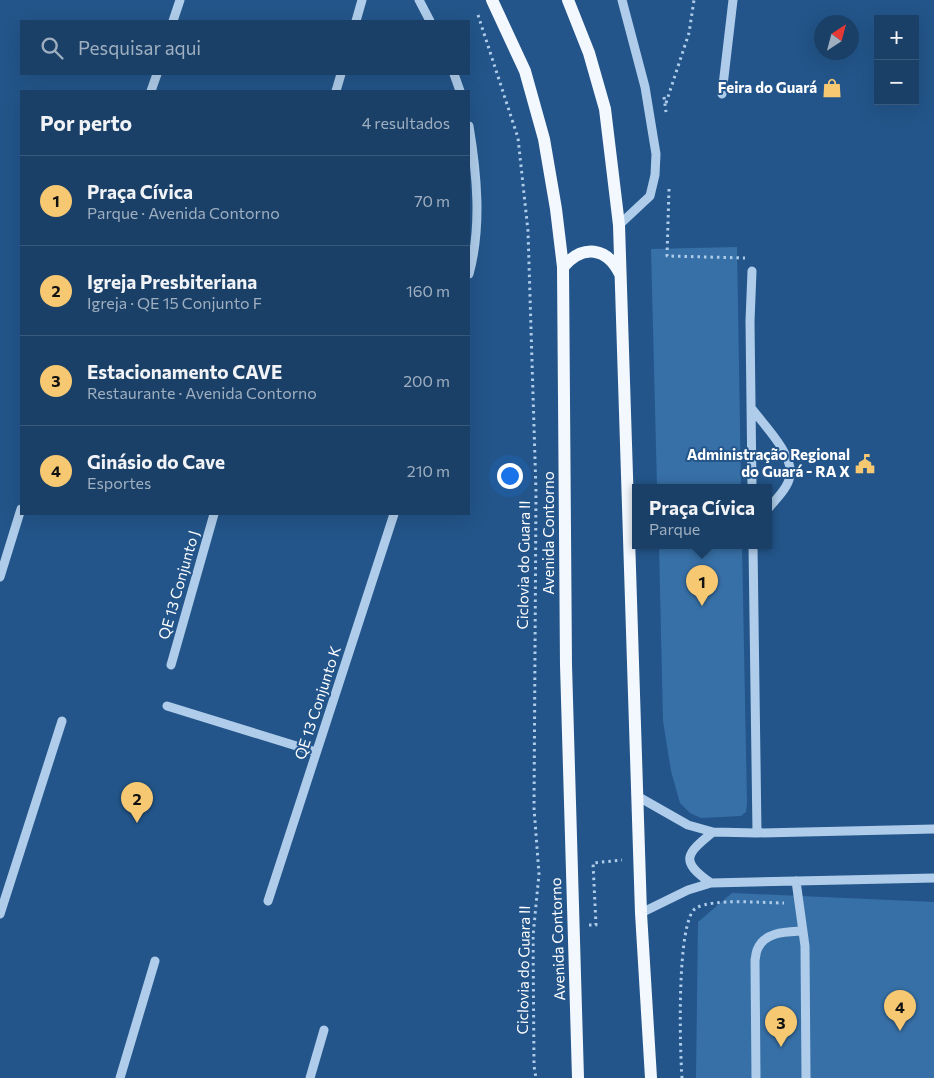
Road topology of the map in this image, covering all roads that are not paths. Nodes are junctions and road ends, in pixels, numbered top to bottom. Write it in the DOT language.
graph roads {
  1 [pos="180,0"];
  2 [pos="362,0"];
  3 [pos="419,0"];
  4 [pos="492,0"];
  5 [pos="568,0"];
  6 [pos="622,0"];
  7 [pos="733,0"];
  8 [pos="173,20"];
  9 [pos="356,20"];
  10 [pos="429,20"];
  11 [pos="157,75"];
  12 [pos="340,75"];
  13 [pos="454,75"];
  14 [pos="151,90"];
  15 [pos="336,90"];
  16 [pos="460,90"];
  17 [pos="722,94"];
  18 [pos="470,134"];
  19 [pos="620,225"];
  20 [pos="563,267"];
  21 [pos="470,268"];
  22 [pos="752,271"];
  23 [pos="620,274"];
  24 [pos="752,408"];
  25 [pos="752,484"];
  26 [pos="772,504"];
  27 [pos="20,512"];
  28 [pos="214,515"];
  29 [pos="394,515"];
  30 [pos="753,549"];
  31 [pos="0,577"];
  32 [pos="171,665"];
  33 [pos="167,706"];
  34 [pos="62,721"];
  35 [pos="316,752"];
  36 [pos="636,796"];
  37 [pos="934,829"];
  38 [pos="712,832"];
  39 [pos="757,833"];
  40 [pos="934,878"];
  41 [pos="796,881"];
  42 [pos="711,883"];
  43 [pos="268,901"];
  44 [pos="641,913"];
  45 [pos="0,914"];
  46 [pos="803,931"];
  47 [pos="155,961"];
  48 [pos="324,1030"];
  49 [pos="120,1078"];
  50 [pos="310,1078"];
  51 [pos="578,1078"];
  52 [pos="651,1078"];
  53 [pos="756,1078"];
  54 [pos="806,1078"];
  1 -- 8 [label="street"];
  2 -- 9 [label="street"];
  3 -- 10 [label="street"];
  4 -- 20 [label="main road, Avenida Contorno"];
  5 -- 19 [label="main road"];
  6 -- 19 [label="street"];
  7 -- 17 [label="street"];
  11 -- 14 [label="street"];
  12 -- 15 [label="street"];
  13 -- 16 [label="street"];
  18 -- 21 [label="street"];
  19 -- 23 [label="main road"];
  20 -- 23 [label="main road"];
  20 -- 51 [label="main road, Avenida Contorno"];
  22 -- 24 [label="street"];
  23 -- 36 [label="main road"];
  24 -- 25 [label="street"];
  24 -- 26 [label="street"];
  27 -- 31 [label="street"];
  28 -- 32 [label="street, QE 13 Conjunto J"];
  29 -- 35 [label="street, QE 13 Conjunto K"];
  30 -- 39 [label="street"];
  33 -- 35 [label="street"];
  34 -- 45 [label="street"];
  35 -- 43 [label="street, QE 13 Conjunto K"];
  36 -- 38 [label="street"];
  36 -- 44 [label="main road"];
  37 -- 39 [label="street"];
  38 -- 39 [label="street"];
  38 -- 42 [label="street"];
  40 -- 41 [label="street"];
  41 -- 42 [label="street"];
  41 -- 46 [label="street"];
  42 -- 44 [label="street"];
  44 -- 52 [label="main road"];
  46 -- 53 [label="street"];
  46 -- 54 [label="street"];
  47 -- 49 [label="street"];
  48 -- 50 [label="street"];
}
